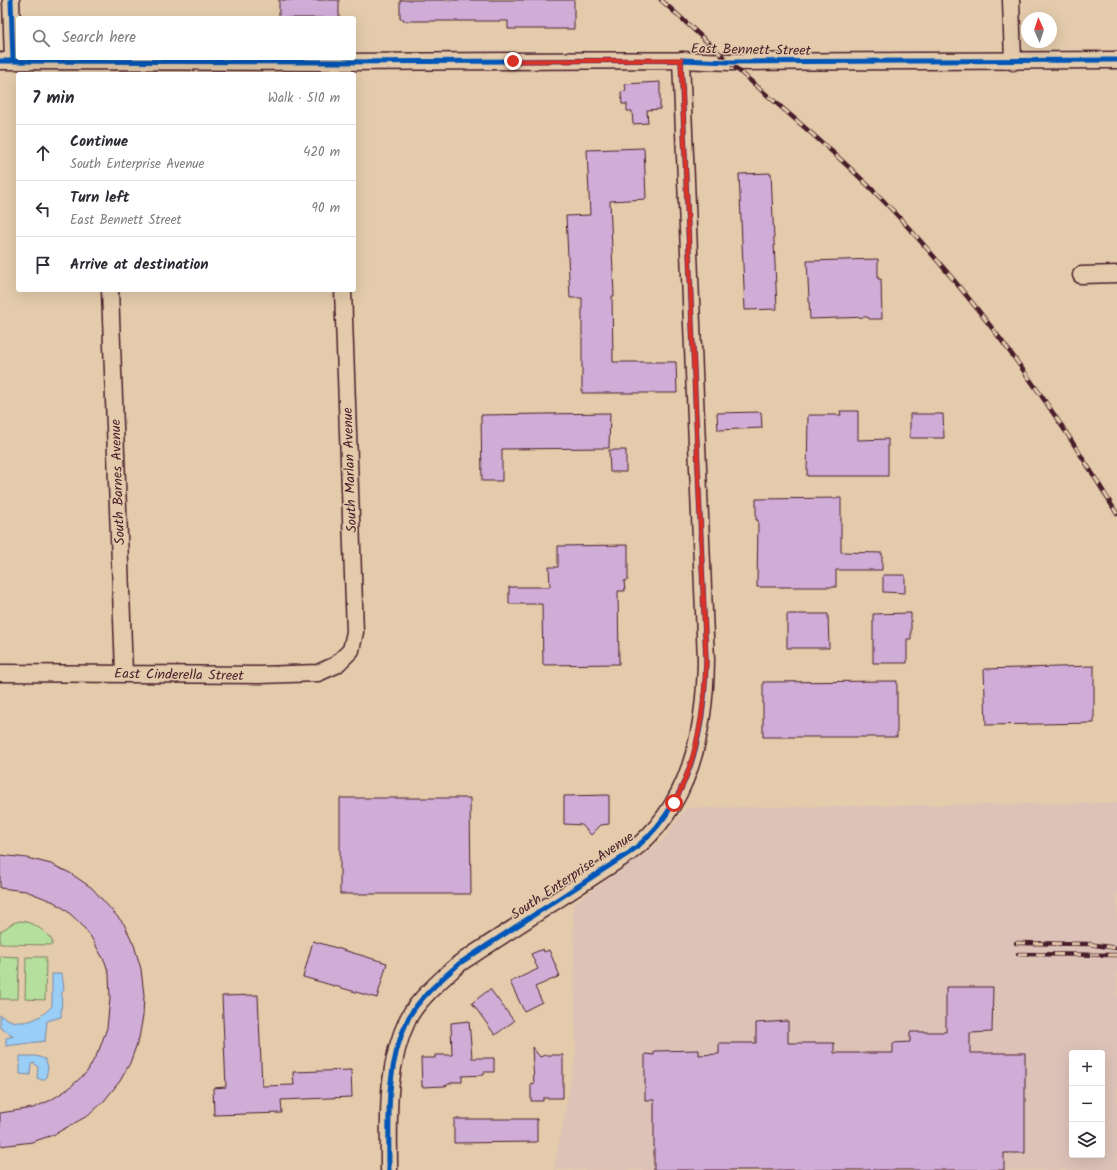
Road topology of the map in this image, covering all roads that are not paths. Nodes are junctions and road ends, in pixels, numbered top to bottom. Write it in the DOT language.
graph roads {
  1 [pos="11,0"];
  2 [pos="1011,0"];
  3 [pos="681,60"];
  4 [pos="1117,60"];
  5 [pos="6,61"];
  6 [pos="1013,62"];
  7 [pos="102,68"];
  8 [pos="336,68"];
  9 [pos="1117,274"];
  10 [pos="1081,275"];
  11 [pos="110,292"];
  12 [pos="343,292"];
  13 [pos="351,650"];
  14 [pos="0,673"];
  15 [pos="124,673"];
  16 [pos="389,1170"];
  1 -- 5 [label="street"];
  2 -- 6 [label="street"];
  3 -- 6 [label="street, East Bennett Street"];
  3 -- 8 [label="street, East Bennett Street"];
  3 -- 16 [label="street, South Enterprise Avenue"];
  4 -- 6 [label="street, East Bennett Street"];
  5 -- 7 [label="street, East Bennett Street"];
  7 -- 8 [label="street, East Bennett Street"];
  9 -- 10 [label="street"];
  11 -- 15 [label="street, South Barnes Avenue"];
  12 -- 13 [label="street, South Marlan Avenue"];
  13 -- 15 [label="street, East Cinderella Street"];
  14 -- 15 [label="street, East Cinderella Street"];
}
